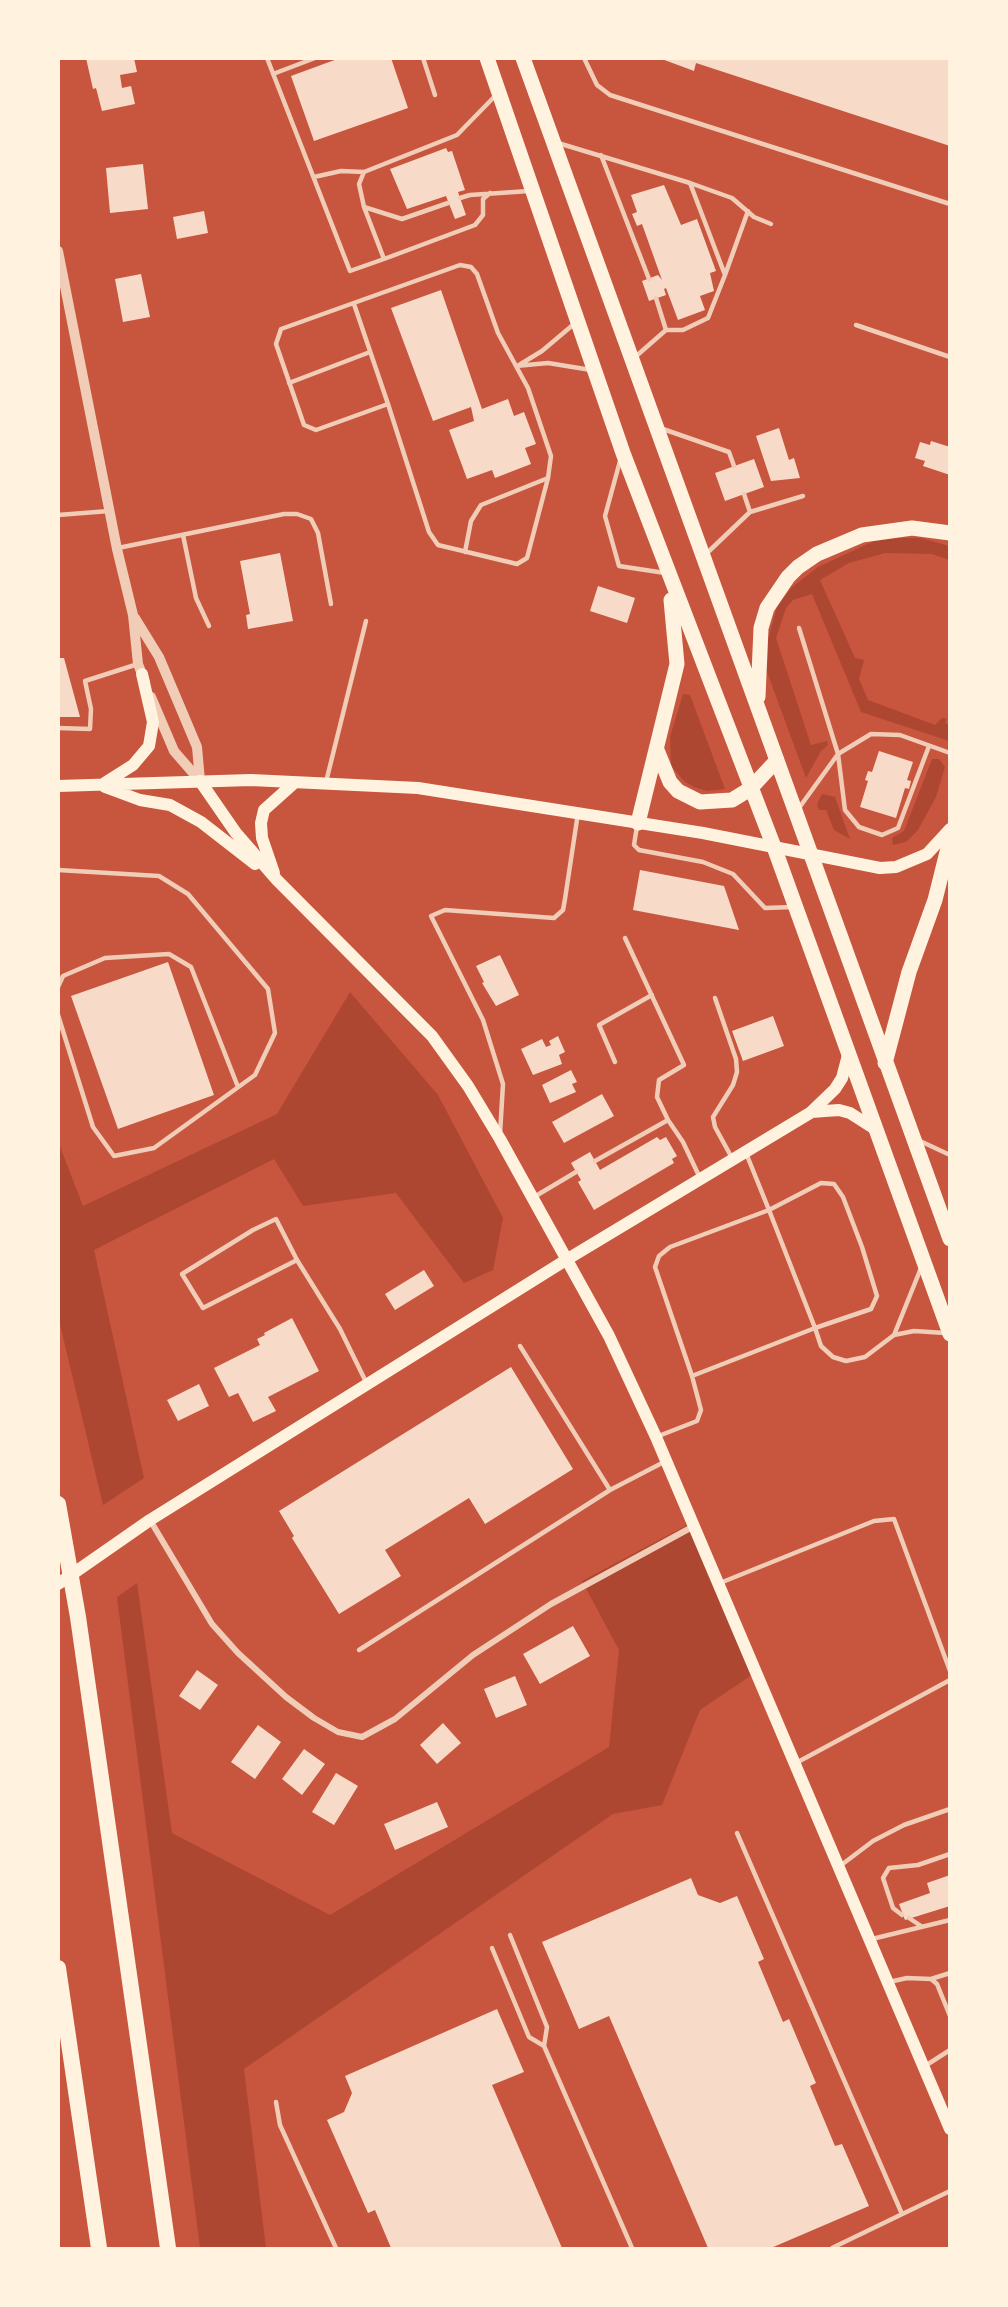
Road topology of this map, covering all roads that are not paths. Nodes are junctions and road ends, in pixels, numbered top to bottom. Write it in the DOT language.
graph roads {
  1 [pos="267,58"];
  2 [pos="315,58"];
  3 [pos="423,58"];
  4 [pos="487,58"];
  5 [pos="584,58"];
  6 [pos="528,66"];
  7 [pos="273,74"];
  8 [pos="498,92"];
  9 [pos="435,95"];
  10 [pos="553,141"];
  11 [pos="601,155"];
  12 [pos="364,172"];
  13 [pos="314,177"];
  14 [pos="690,183"];
  15 [pos="535,191"];
  16 [pos="490,194"];
  17 [pos="460,198"];
  18 [pos="448,203"];
  19 [pos="950,204"];
  20 [pos="364,207"];
  21 [pos="748,211"];
  22 [pos="771,224"];
  23 [pos="58,251"];
  24 [pos="384,259"];
  25 [pos="725,275"];
  26 [pos="648,279"];
  27 [pos="656,298"];
  28 [pos="354,304"];
  29 [pos="577,321"];
  30 [pos="855,326"];
  31 [pos="666,330"];
  32 [pos="370,352"];
  33 [pos="950,357"];
  34 [pos="632,360"];
  35 [pos="516,366"];
  36 [pos="593,370"];
  37 [pos="290,383"];
  38 [pos="388,404"];
  39 [pos="658,427"];
  40 [pos="623,453"];
  41 [pos="734,466"];
  42 [pos="548,478"];
  43 [pos="744,494"];
  44 [pos="803,496"];
  45 [pos="110,511"];
  46 [pos="750,512"];
  47 [pos="58,515"];
  48 [pos="950,533"];
  49 [pos="183,535"];
  50 [pos="117,549"];
  51 [pos="465,552"];
  52 [pos="704,556"];
  53 [pos="667,573"];
  54 [pos="330,604"];
  55 [pos="133,615"];
  56 [pos="366,621"];
  57 [pos="209,626"];
  58 [pos="799,628"];
  59 [pos="140,669"];
  60 [pos="758,706"];
  61 [pos="58,728"];
  62 [pos="929,746"];
  63 [pos="657,747"];
  64 [pos="950,753"];
  65 [pos="838,754"];
  66 [pos="777,760"];
  67 [pos="200,781"];
  68 [pos="292,784"];
  69 [pos="326,784"];
  70 [pos="101,785"];
  71 [pos="58,786"];
  72 [pos="750,789"];
  73 [pos="795,812"];
  74 [pos="578,813"];
  75 [pos="638,823"];
  76 [pos="950,829"];
  77 [pos="950,840"];
  78 [pos="774,847"];
  79 [pos="811,855"];
  80 [pos="58,870"];
  81 [pos="277,880"];
  82 [pos="795,906"];
  83 [pos="625,938"];
  84 [pos="58,987"];
  85 [pos="652,995"];
  86 [pos="715,998"];
  87 [pos="58,1016"];
  88 [pos="848,1055"];
  89 [pos="615,1062"];
  90 [pos="885,1063"];
  91 [pos="238,1087"];
  92 [pos="810,1113"];
  93 [pos="668,1120"];
  94 [pos="875,1129"];
  95 [pos="912,1137"];
  96 [pos="500,1139"];
  97 [pos="746,1154"];
  98 [pos="950,1155"];
  99 [pos="595,1161"];
  100 [pos="733,1161"];
  101 [pos="576,1172"];
  102 [pos="701,1180"];
  103 [pos="532,1198"];
  104 [pos="769,1210"];
  105 [pos="949,1236"];
  106 [pos="297,1260"];
  107 [pos="566,1260"];
  108 [pos="923,1261"];
  109 [pos="815,1328"];
  110 [pos="950,1334"];
  111 [pos="894,1335"];
  112 [pos="520,1347"];
  113 [pos="692,1376"];
  114 [pos="368,1384"];
  115 [pos="656,1437"];
  116 [pos="666,1461"];
  117 [pos="610,1490"];
  118 [pos="58,1504"];
  119 [pos="150,1520"];
  120 [pos="694,1526"];
  121 [pos="58,1584"];
  122 [pos="718,1584"];
  123 [pos="359,1650"];
  124 [pos="950,1671"];
  125 [pos="950,1680"];
  126 [pos="794,1764"];
  127 [pos="950,1809"];
  128 [pos="737,1833"];
  129 [pos="950,1854"];
  130 [pos="838,1868"];
  131 [pos="902,1915"];
  132 [pos="909,1918"];
  133 [pos="950,1920"];
  134 [pos="921,1926"];
  135 [pos="510,1935"];
  136 [pos="870,1940"];
  137 [pos="492,1948"];
  138 [pos="58,1968"];
  139 [pos="950,1972"];
  140 [pos="931,1979"];
  141 [pos="887,1983"];
  142 [pos="950,2016"];
  143 [pos="544,2046"];
  144 [pos="950,2050"];
  145 [pos="923,2067"];
  146 [pos="276,2102"];
  147 [pos="944,2103"];
  148 [pos="950,2129"];
  149 [pos="950,2191"];
  150 [pos="902,2214"];
  151 [pos="99,2248"];
  152 [pos="168,2248"];
  153 [pos="336,2248"];
  154 [pos="632,2248"];
  155 [pos="832,2248"];
  1 -- 7 [label="lane"];
  2 -- 7 [label="lane"];
  3 -- 9 [label="lane"];
  4 -- 8 [label="highway"];
  5 -- 19 [label="lane"];
  6 -- 10 [label="highway"];
  7 -- 13 [label="lane"];
  8 -- 12 [label="lane"];
  8 -- 15 [label="highway"];
  10 -- 11 [label="lane"];
  10 -- 34 [label="highway"];
  11 -- 14 [label="lane"];
  11 -- 26 [label="lane"];
  12 -- 13 [label="lane"];
  12 -- 20 [label="lane"];
  13 -- 24 [label="lane"];
  14 -- 21 [label="lane"];
  14 -- 25 [label="lane"];
  15 -- 16 [label="lane"];
  15 -- 29 [label="highway"];
  16 -- 17 [label="lane"];
  16 -- 24 [label="lane"];
  18 -- 20 [label="lane"];
  20 -- 24 [label="lane"];
  21 -- 22 [label="lane"];
  21 -- 25 [label="lane"];
  23 -- 45 [label="street"];
  25 -- 31 [label="lane"];
  27 -- 31 [label="lane"];
  28 -- 32 [label="lane"];
  28 -- 35 [label="lane"];
  28 -- 37 [label="lane"];
  29 -- 35 [label="lane"];
  29 -- 36 [label="highway"];
  30 -- 33 [label="lane"];
  31 -- 34 [label="lane"];
  32 -- 37 [label="lane"];
  32 -- 38 [label="lane"];
  34 -- 39 [label="highway"];
  35 -- 36 [label="lane"];
  35 -- 42 [label="lane"];
  36 -- 40 [label="highway"];
  37 -- 38 [label="lane"];
  38 -- 51 [label="lane"];
  39 -- 41 [label="lane"];
  39 -- 52 [label="highway"];
  40 -- 53 [label="highway"];
  40 -- 53 [label="lane"];
  42 -- 51 [label="lane"];
  42 -- 51 [label="lane"];
  43 -- 46 [label="lane"];
  44 -- 46 [label="lane"];
  45 -- 47 [label="lane"];
  45 -- 50 [label="street"];
  46 -- 52 [label="lane"];
  48 -- 60 [label="highway"];
  49 -- 50 [label="lane"];
  49 -- 54 [label="lane"];
  49 -- 57 [label="lane"];
  50 -- 55 [label="street"];
  52 -- 60 [label="highway"];
  53 -- 63 [label="highway"];
  53 -- 72 [label="highway"];
  55 -- 59 [label="street"];
  55 -- 67 [label="street"];
  56 -- 69 [label="lane"];
  58 -- 65 [label="lane"];
  59 -- 61 [label="lane"];
  59 -- 67 [label="street"];
  59 -- 70 [label="main road"];
  60 -- 66 [label="highway"];
  62 -- 64 [label="lane"];
  62 -- 65 [label="lane"];
  62 -- 65 [label="lane"];
  63 -- 72 [label="highway"];
  63 -- 75 [label="highway"];
  65 -- 73 [label="lane"];
  66 -- 72 [label="highway"];
  66 -- 73 [label="highway"];
  67 -- 68 [label="main road"];
  67 -- 70 [label="main road"];
  67 -- 81 [label="main road"];
  68 -- 69 [label="main road"];
  68 -- 81 [label="main road"];
  69 -- 74 [label="main road"];
  70 -- 71 [label="main road"];
  70 -- 81 [label="main road"];
  72 -- 78 [label="highway"];
  73 -- 79 [label="highway"];
  74 -- 75 [label="main road"];
  74 -- 96 [label="lane"];
  75 -- 78 [label="main road"];
  75 -- 82 [label="lane"];
  76 -- 79 [label="main road"];
  77 -- 90 [label="highway"];
  78 -- 79 [label="main road"];
  78 -- 82 [label="highway"];
  79 -- 90 [label="highway"];
  80 -- 91 [label="lane"];
  81 -- 96 [label="main road"];
  82 -- 88 [label="highway"];
  83 -- 85 [label="lane"];
  84 -- 91 [label="lane"];
  85 -- 89 [label="lane"];
  85 -- 93 [label="lane"];
  86 -- 100 [label="lane"];
  87 -- 91 [label="lane"];
  88 -- 92 [label="main road"];
  88 -- 94 [label="highway"];
  90 -- 95 [label="highway"];
  92 -- 94 [label="main road"];
  92 -- 97 [label="main road"];
  93 -- 99 [label="lane"];
  93 -- 102 [label="lane"];
  94 -- 108 [label="highway"];
  95 -- 98 [label="lane"];
  95 -- 105 [label="highway"];
  96 -- 103 [label="main road"];
  97 -- 100 [label="main road"];
  97 -- 104 [label="lane"];
  100 -- 102 [label="main road"];
  101 -- 103 [label="lane"];
  102 -- 107 [label="main road"];
  103 -- 107 [label="main road"];
  104 -- 109 [label="lane"];
  104 -- 109 [label="lane"];
  104 -- 113 [label="lane"];
  106 -- 106 [label="lane"];
  106 -- 114 [label="lane"];
  107 -- 114 [label="main road"];
  107 -- 115 [label="main road"];
  108 -- 110 [label="highway"];
  108 -- 111 [label="lane"];
  109 -- 111 [label="lane"];
  109 -- 113 [label="lane"];
  110 -- 111 [label="lane"];
  112 -- 117 [label="lane"];
  113 -- 115 [label="lane"];
  114 -- 119 [label="main road"];
  115 -- 116 [label="main road"];
  116 -- 117 [label="lane"];
  116 -- 120 [label="main road"];
  117 -- 123 [label="lane"];
  118 -- 152 [label="highway"];
  119 -- 120 [label="street"];
  119 -- 121 [label="main road"];
  120 -- 122 [label="main road"];
  122 -- 124 [label="lane"];
  122 -- 126 [label="main road"];
  125 -- 126 [label="lane"];
  126 -- 130 [label="main road"];
  127 -- 130 [label="lane"];
  128 -- 150 [label="lane"];
  129 -- 131 [label="lane"];
  130 -- 136 [label="main road"];
  132 -- 134 [label="lane"];
  133 -- 134 [label="lane"];
  134 -- 136 [label="lane"];
  135 -- 143 [label="lane"];
  136 -- 141 [label="main road"];
  137 -- 143 [label="lane"];
  138 -- 151 [label="highway"];
  139 -- 140 [label="lane"];
  140 -- 141 [label="lane"];
  140 -- 142 [label="lane"];
  141 -- 145 [label="main road"];
  143 -- 154 [label="lane"];
  144 -- 145 [label="lane"];
  145 -- 147 [label="main road"];
  146 -- 153 [label="lane"];
  147 -- 148 [label="main road"];
  149 -- 150 [label="lane"];
  150 -- 155 [label="lane"];
}
